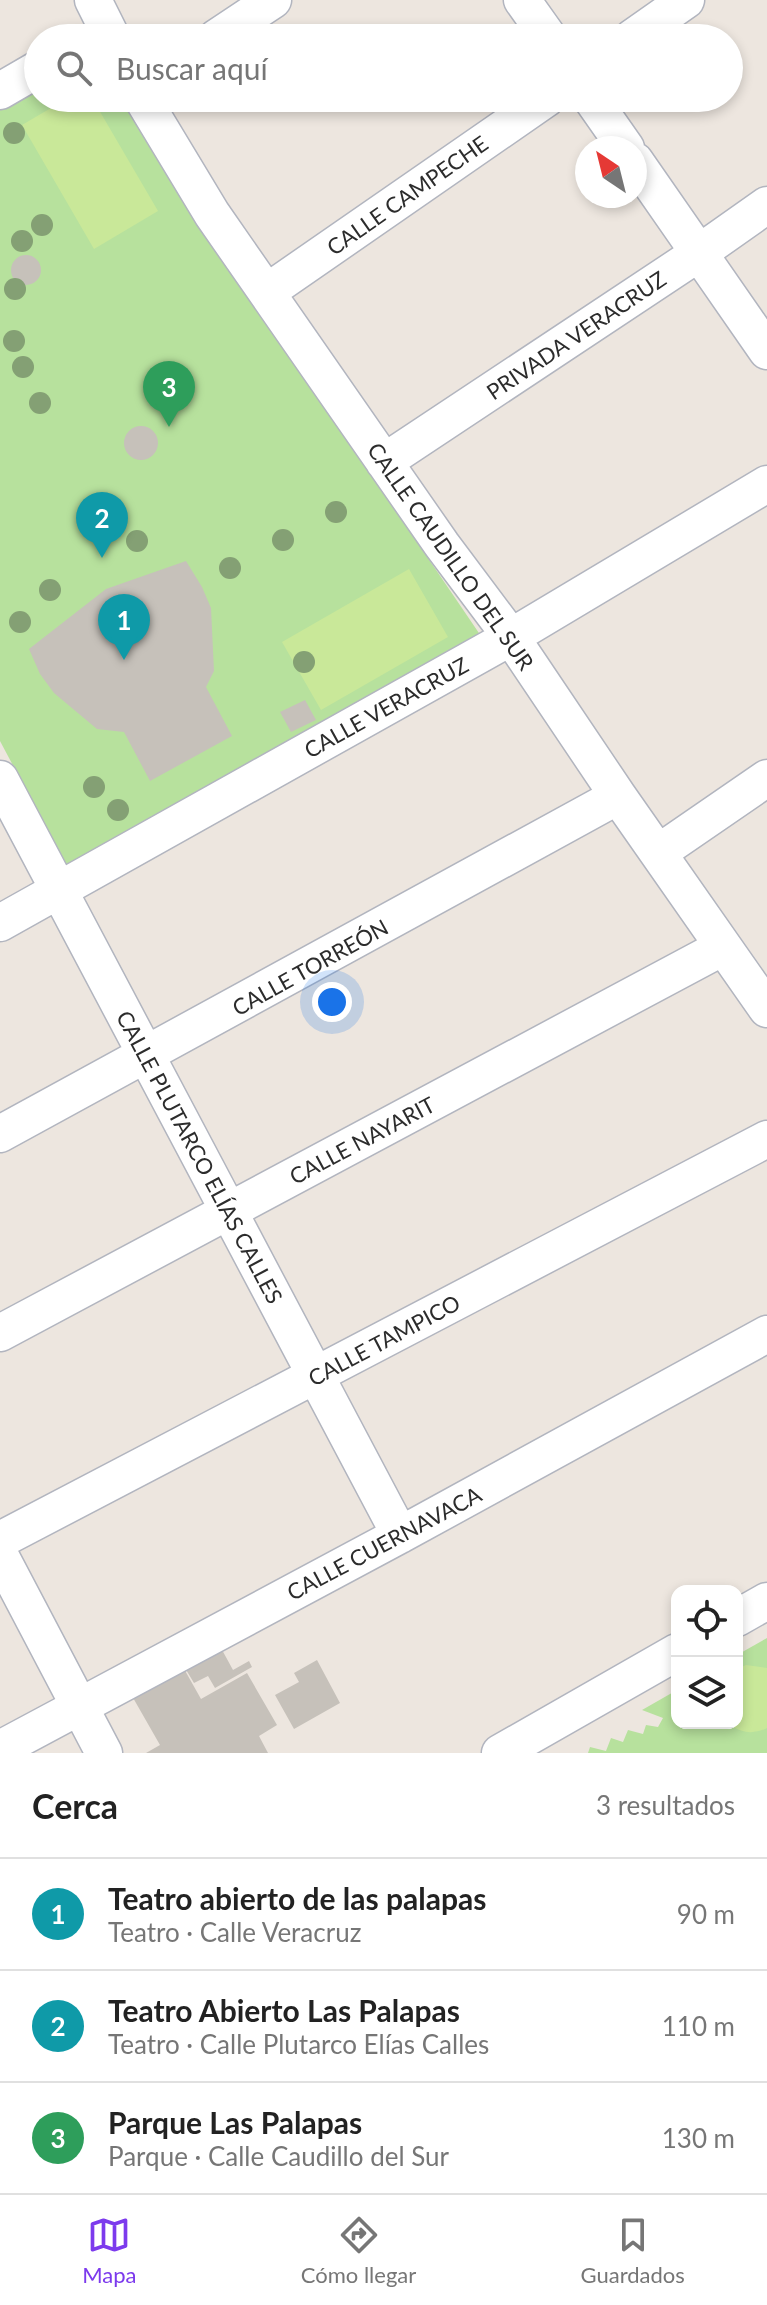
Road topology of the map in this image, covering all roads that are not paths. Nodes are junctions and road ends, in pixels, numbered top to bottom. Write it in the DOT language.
graph roads {
  1 [pos="273,0"];
  2 [pos="522,0"];
  3 [pos="686,0"];
  4 [pos="237,24"];
  5 [pos="539,24"];
  6 [pos="652,24"];
  7 [pos="24,77"];
  8 [pos="0,91"];
  9 [pos="150,112"];
  10 [pos="527,112"];
  11 [pos="601,112"];
  12 [pos="618,136"];
  13 [pos="647,178"];
  14 [pos="767,205"];
  15 [pos="699,253"];
  16 [pos="267,292"];
  17 [pos="767,351"];
  18 [pos="384,462"];
  19 [pos="767,484"];
  20 [pos="511,637"];
  21 [pos="767,778"];
  22 [pos="0,779"];
  23 [pos="618,796"];
  24 [pos="658,853"];
  25 [pos="59,890"];
  26 [pos="0,923"];
  27 [pos="723,947"];
  28 [pos="767,1009"];
  29 [pos="147,1056"];
  30 [pos="0,1134"];
  31 [pos="767,1139"];
  32 [pos="229,1212"];
  33 [pos="0,1333"];
  34 [pos="767,1334"];
  35 [pos="315,1375"];
  36 [pos="400,1535"];
  37 [pos="0,1540"];
  38 [pos="0,1555"];
  39 [pos="767,1601"];
  40 [pos="743,1615"];
  41 [pos="671,1655"];
  42 [pos="80,1707"];
  43 [pos="0,1749"];
  44 [pos="104,1753"];
  45 [pos="500,1753"];
  1 -- 4 [label="street"];
  2 -- 5 [label="street"];
  3 -- 6 [label="street"];
  7 -- 8 [label="street"];
  9 -- 16 [label="street, CALLE CAUDILLO DEL SUR"];
  10 -- 16 [label="street, CALLE CAMPECHE"];
  11 -- 12 [label="street"];
  13 -- 15 [label="street"];
  14 -- 15 [label="street, PRIVADA VERACRUZ"];
  15 -- 17 [label="street"];
  15 -- 18 [label="street, PRIVADA VERACRUZ"];
  16 -- 18 [label="street, CALLE CAUDILLO DEL SUR"];
  18 -- 20 [label="street, CALLE CAUDILLO DEL SUR"];
  19 -- 20 [label="street, CALLE VERACRUZ"];
  20 -- 23 [label="street, CALLE CAUDILLO DEL SUR"];
  20 -- 25 [label="street, CALLE VERACRUZ"];
  21 -- 24 [label="street"];
  22 -- 25 [label="street, CALLE PLUTARCO ELÍAS CALLES"];
  23 -- 24 [label="street, CALLE CAUDILLO DEL SUR"];
  23 -- 29 [label="street, CALLE TORREÓN"];
  24 -- 27 [label="street, CALLE CAUDILLO DEL SUR"];
  25 -- 26 [label="street, CALLE VERACRUZ"];
  25 -- 29 [label="street, CALLE PLUTARCO ELÍAS CALLES"];
  27 -- 28 [label="street, CALLE CAUDILLO DEL SUR"];
  27 -- 32 [label="street, CALLE NAYARIT"];
  29 -- 30 [label="street, CALLE TORREÓN"];
  29 -- 32 [label="street, CALLE PLUTARCO ELÍAS CALLES"];
  31 -- 35 [label="street, CALLE TAMPICO"];
  32 -- 33 [label="street, CALLE NAYARIT"];
  32 -- 35 [label="street, CALLE PLUTARCO ELÍAS CALLES"];
  34 -- 36 [label="street, CALLE CUERNAVACA"];
  35 -- 36 [label="street, CALLE PLUTARCO ELÍAS CALLES"];
  35 -- 37 [label="street, CALLE TAMPICO"];
  36 -- 42 [label="street, CALLE CUERNAVACA"];
  38 -- 42 [label="street"];
  39 -- 40 [label="street"];
  41 -- 45 [label="street"];
  42 -- 43 [label="street, CALLE CUERNAVACA"];
  42 -- 44 [label="street"];
}
